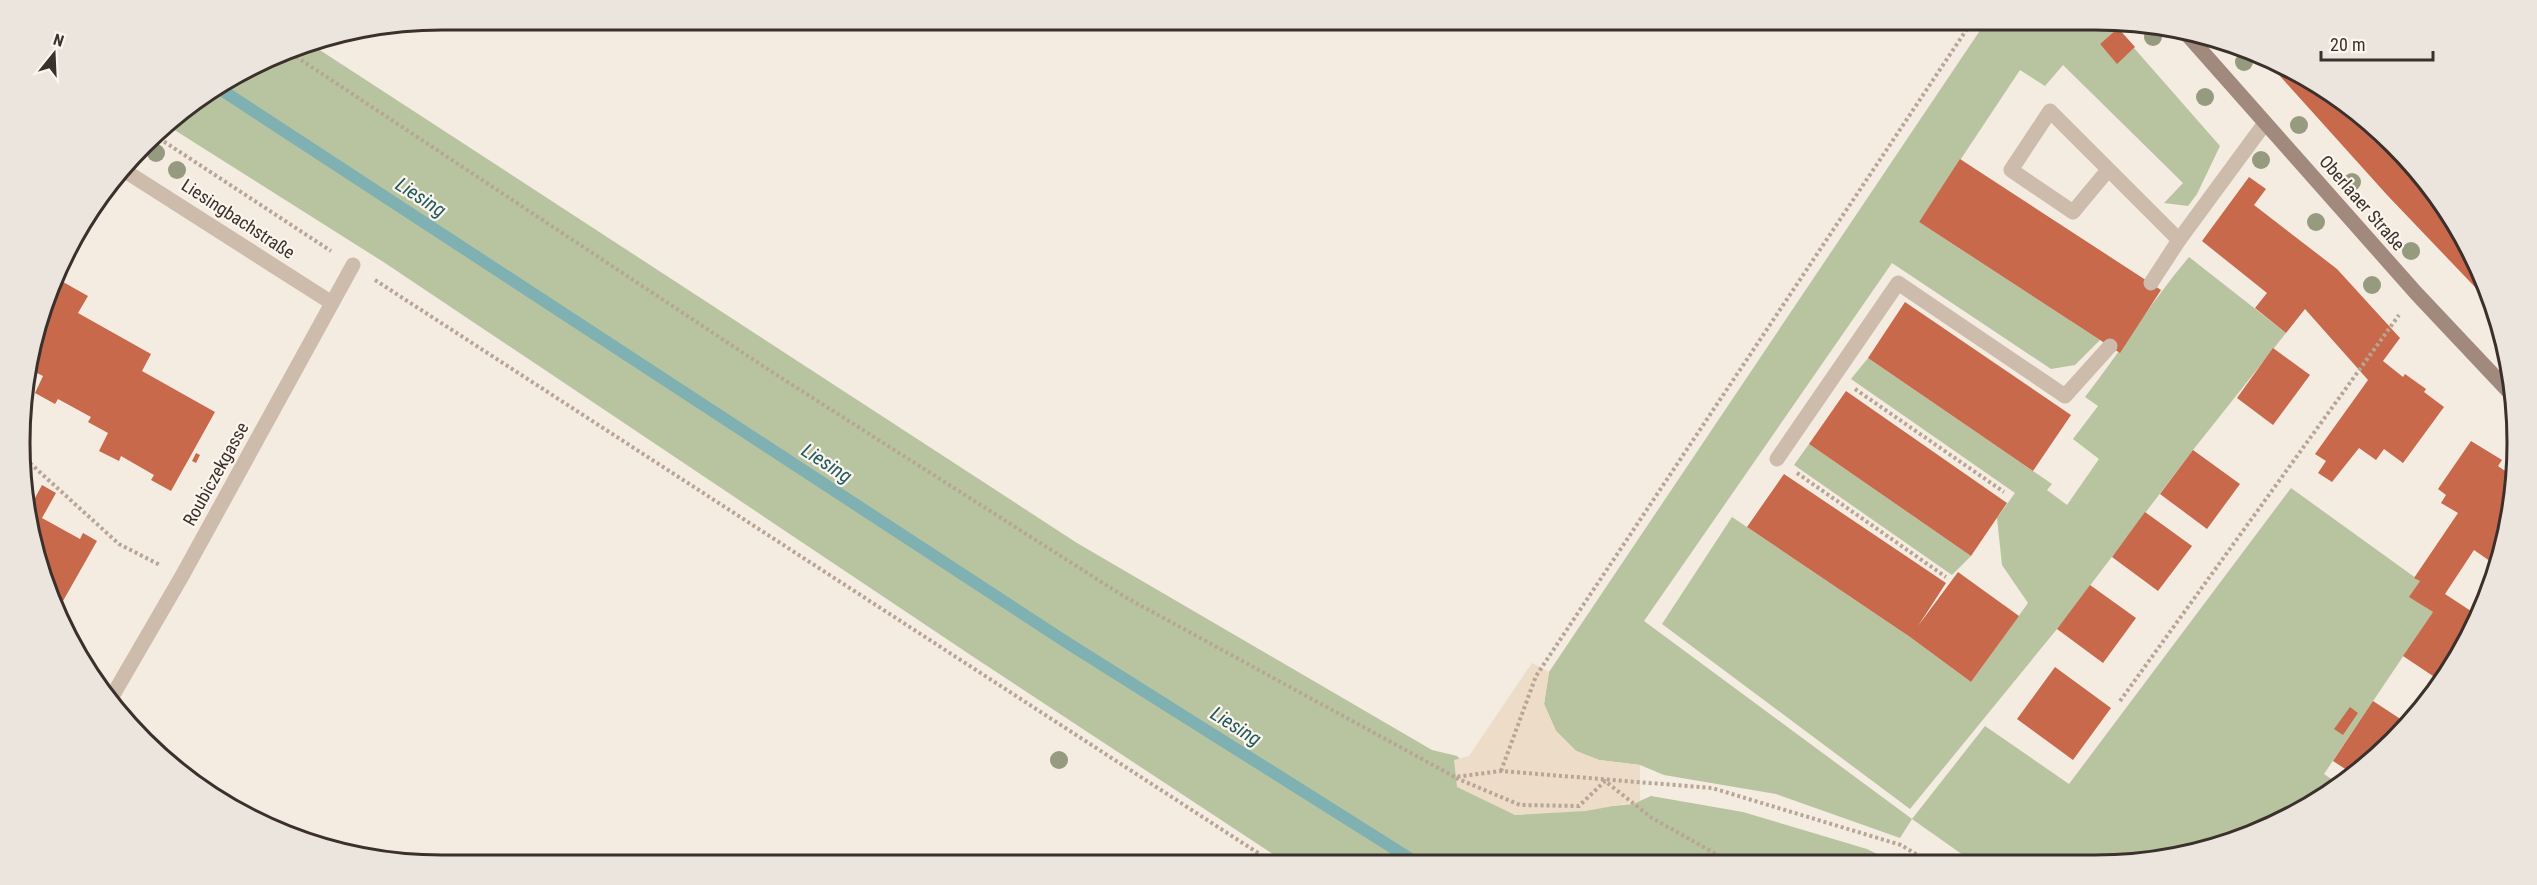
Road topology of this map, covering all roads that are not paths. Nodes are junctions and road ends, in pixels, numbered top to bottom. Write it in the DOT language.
graph roads {
  1 [pos="2194,42"];
  2 [pos="2265,123"];
  3 [pos="2108,170"];
  4 [pos="130,173"];
  5 [pos="2179,240"];
  6 [pos="352,265"];
  7 [pos="2151,283"];
  8 [pos="332,303"];
  9 [pos="2110,346"];
  10 [pos="2502,385"];
  11 [pos="1777,459"];
  12 [pos="114,693"];
  1 -- 2 [label="main road, Oberlaaer Straße"];
  2 -- 5 [label="street"];
  2 -- 10 [label="main road, Oberlaaer Straße"];
  3 -- 3 [label="street"];
  3 -- 5 [label="street"];
  4 -- 8 [label="street, Liesingbachstraße"];
  5 -- 7 [label="street"];
  6 -- 8 [label="street, Roubiczekgasse"];
  8 -- 12 [label="street, Roubiczekgasse"];
  9 -- 11 [label="street"];
}
